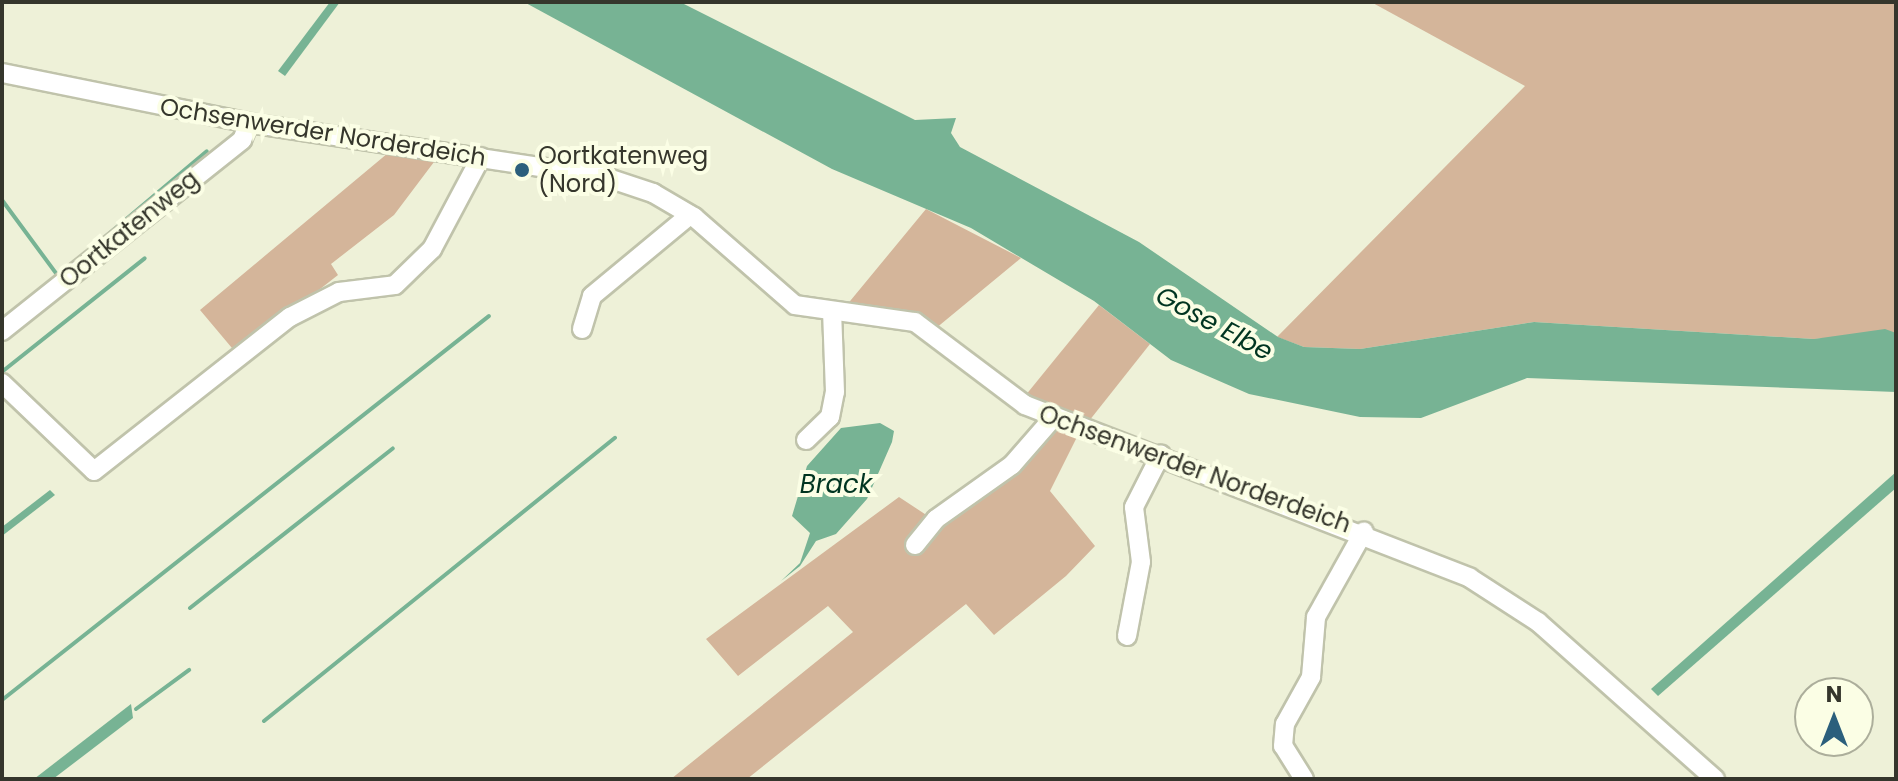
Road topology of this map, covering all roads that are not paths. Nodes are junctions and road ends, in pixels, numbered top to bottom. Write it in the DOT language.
graph roads {
  1 [pos="2,73"];
  2 [pos="249,123"];
  3 [pos="481,157"];
  4 [pos="690,215"];
  5 [pos="832,312"];
  6 [pos="582,329"];
  7 [pos="2,331"];
  8 [pos="2,383"];
  9 [pos="1053,418"];
  10 [pos="806,440"];
  11 [pos="1161,454"];
  12 [pos="1364,531"];
  13 [pos="915,545"];
  14 [pos="1127,636"];
  15 [pos="1304,779"];
  16 [pos="1715,779"];
  1 -- 2 [label="street, Ochsenwerder Norderdeich"];
  2 -- 3 [label="street, Ochsenwerder Norderdeich"];
  2 -- 7 [label="street, Oortkatenweg"];
  3 -- 4 [label="street, Ochsenwerder Norderdeich"];
  3 -- 8 [label="street"];
  4 -- 5 [label="street, Ochsenwerder Norderdeich"];
  4 -- 6 [label="street"];
  5 -- 9 [label="street, Ochsenwerder Norderdeich"];
  5 -- 10 [label="street"];
  9 -- 11 [label="street, Ochsenwerder Norderdeich"];
  9 -- 13 [label="street"];
  11 -- 12 [label="street, Ochsenwerder Norderdeich"];
  11 -- 14 [label="street"];
  12 -- 15 [label="street"];
  12 -- 16 [label="street, Ochsenwerder Norderdeich"];
}
